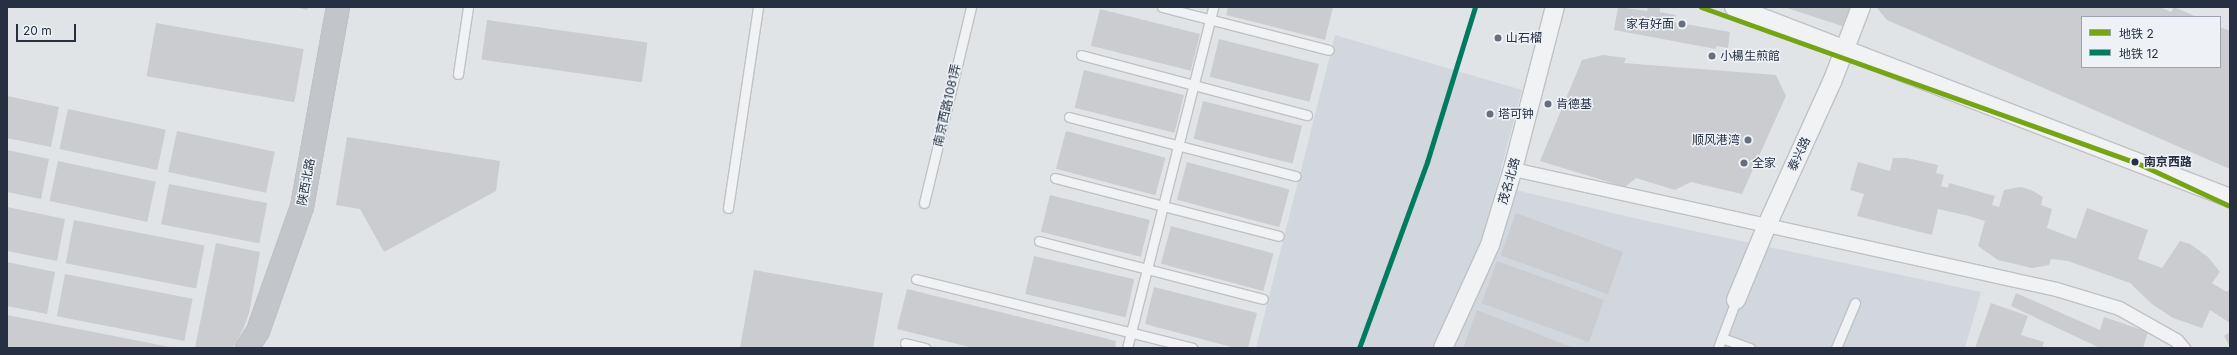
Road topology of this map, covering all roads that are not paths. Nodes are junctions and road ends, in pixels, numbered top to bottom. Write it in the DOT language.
graph roads {
  1 [pos="338,7"];
  2 [pos="468,7"];
  3 [pos="758,7"];
  4 [pos="971,7"];
  5 [pos="1162,7"];
  6 [pos="1213,7"];
  7 [pos="1555,7"];
  8 [pos="1734,7"];
  9 [pos="1861,7"];
  10 [pos="1210,20"];
  11 [pos="1846,49"];
  12 [pos="1329,50"];
  13 [pos="1081,56"];
  14 [pos="458,74"];
  15 [pos="1193,85"];
  16 [pos="1307,115"];
  17 [pos="1069,117"];
  18 [pos="1178,145"];
  19 [pos="1513,169"];
  20 [pos="1295,176"];
  21 [pos="1055,178"];
  22 [pos="2230,198"];
  23 [pos="924,202"];
  24 [pos="1163,206"];
  25 [pos="728,208"];
  26 [pos="1767,225"];
  27 [pos="1279,236"];
  28 [pos="1039,242"];
  29 [pos="1147,269"];
  30 [pos="916,279"];
  31 [pos="1263,299"];
  32 [pos="1736,300"];
  33 [pos="1854,303"];
  34 [pos="1130,332"];
  35 [pos="1722,338"];
  36 [pos="905,343"];
  37 [pos="247,348"];
  38 [pos="925,348"];
  39 [pos="1126,348"];
  40 [pos="1193,348"];
  41 [pos="1443,348"];
  42 [pos="1718,348"];
  43 [pos="1750,348"];
  44 [pos="1836,348"];
  45 [pos="2182,348"];
  1 -- 37 [label="main road, 陕西北路"];
  2 -- 14 [label="lane"];
  3 -- 25 [label="lane"];
  4 -- 23 [label="lane, 南京西路1081弄"];
  5 -- 10 [label="lane"];
  6 -- 10 [label="lane"];
  7 -- 19 [label="street, 茂名北路"];
  8 -- 11 [label="street"];
  9 -- 11 [label="street, 泰兴路"];
  10 -- 12 [label="lane"];
  10 -- 15 [label="lane"];
  11 -- 22 [label="street"];
  11 -- 26 [label="street, 泰兴路"];
  13 -- 15 [label="lane"];
  15 -- 16 [label="lane"];
  15 -- 18 [label="lane"];
  17 -- 18 [label="lane"];
  18 -- 20 [label="lane"];
  18 -- 24 [label="lane"];
  19 -- 26 [label="street"];
  19 -- 41 [label="street, 茂名北路"];
  21 -- 24 [label="lane"];
  24 -- 27 [label="lane"];
  24 -- 29 [label="lane"];
  26 -- 32 [label="street, 泰兴路"];
  26 -- 45 [label="street"];
  28 -- 29 [label="lane"];
  29 -- 31 [label="lane"];
  29 -- 34 [label="lane"];
  30 -- 34 [label="lane"];
  32 -- 35 [label="lane"];
  33 -- 44 [label="lane"];
  34 -- 39 [label="lane"];
  34 -- 40 [label="lane"];
  35 -- 42 [label="lane"];
  35 -- 43 [label="lane"];
  36 -- 38 [label="lane"];
}
